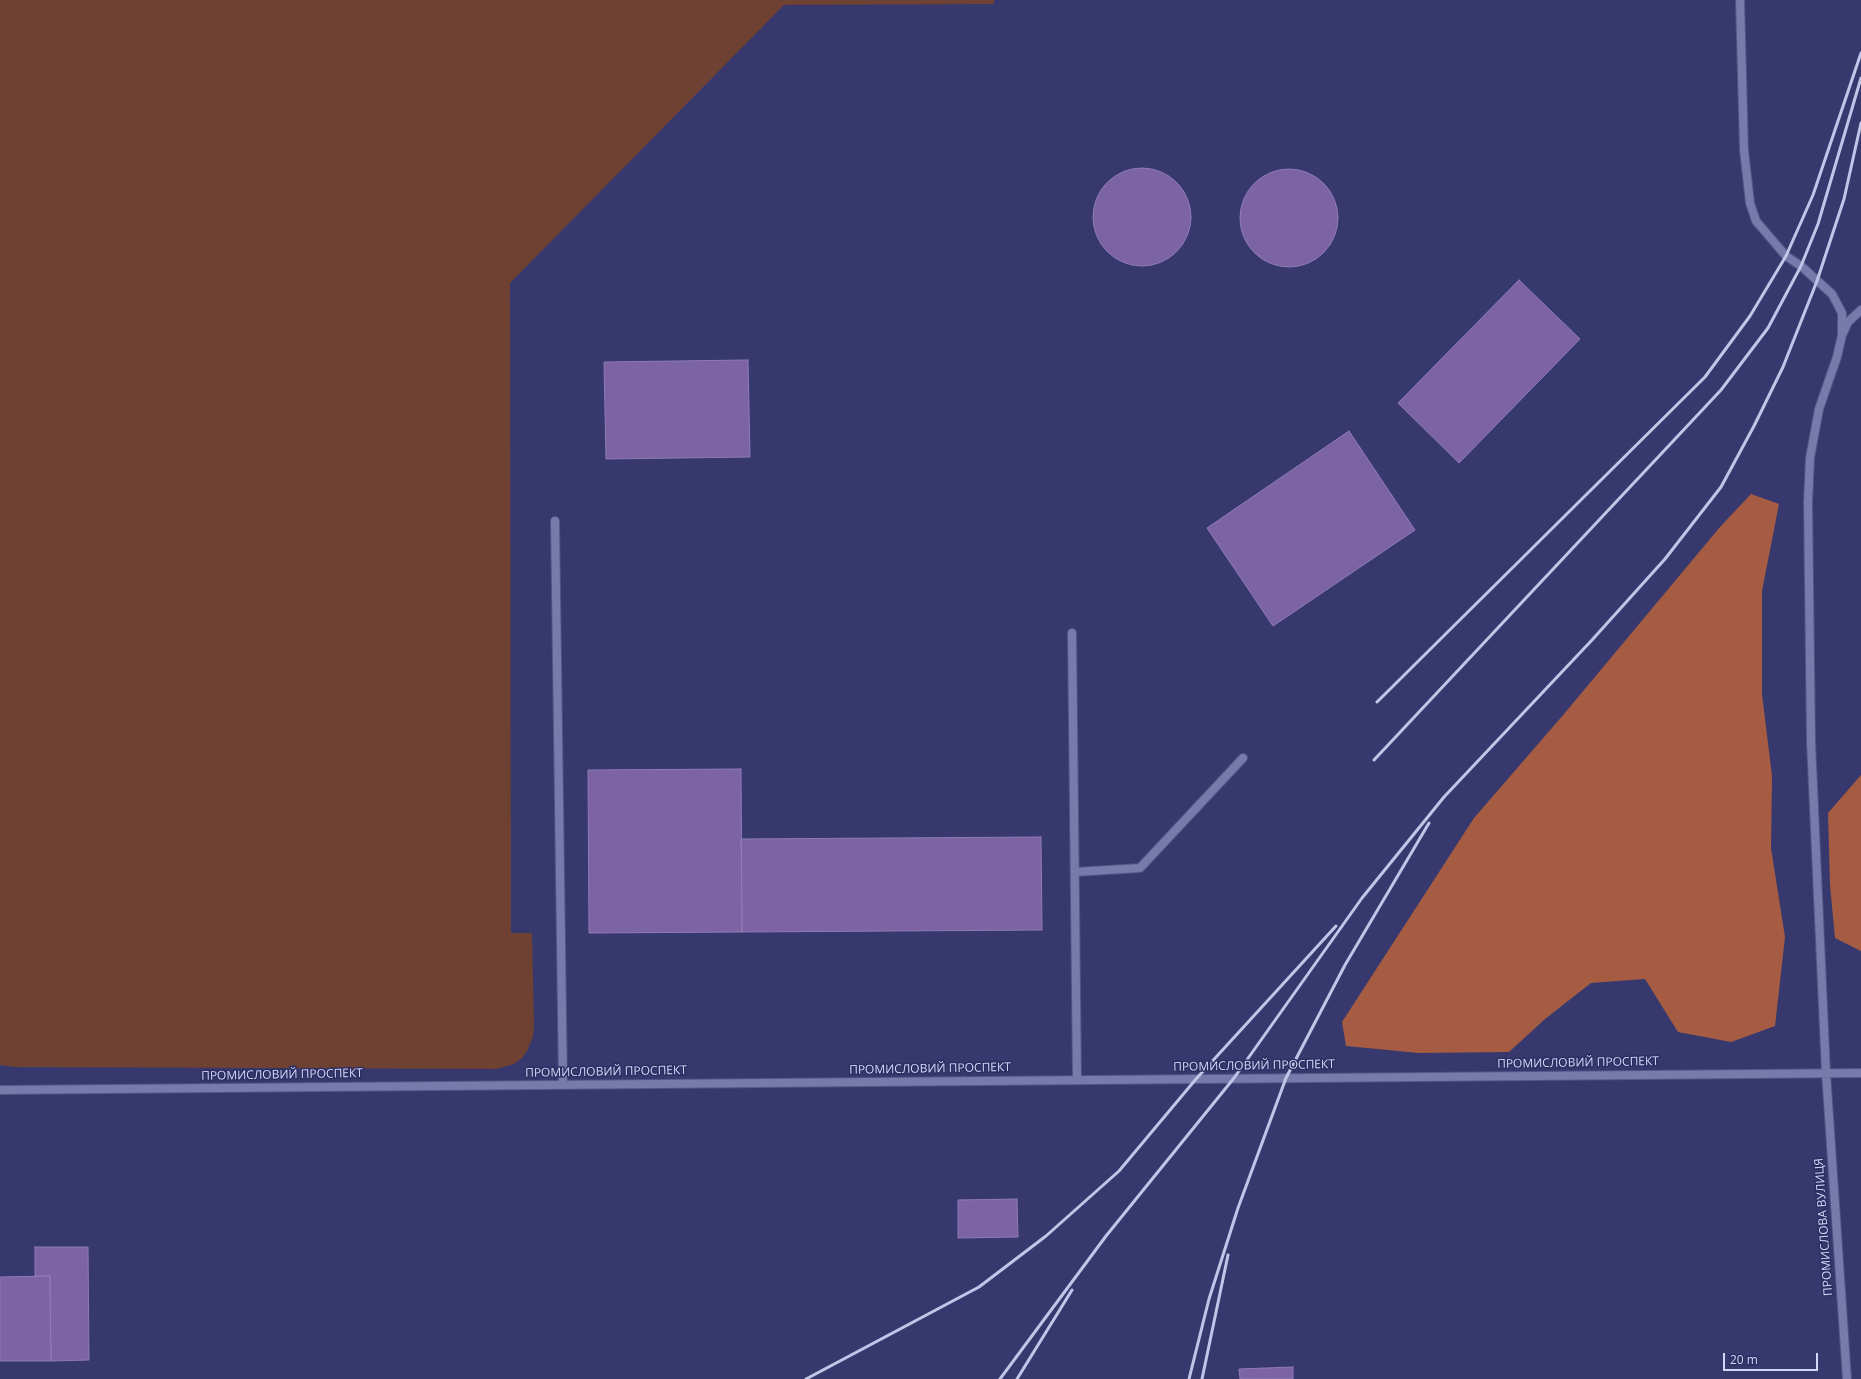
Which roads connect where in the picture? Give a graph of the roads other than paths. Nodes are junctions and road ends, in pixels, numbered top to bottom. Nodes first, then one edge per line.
1 (1740, 0) edge
2 (1861, 310) edge
3 (1842, 335) junction
4 (555, 521) dead end
5 (1072, 633) dead end
6 (1242, 758) dead end
7 (1074, 872) junction
8 (1826, 1073) junction
9 (1861, 1073) edge
10 (1076, 1080) junction
11 (563, 1085) junction
12 (0, 1090) edge
13 (1847, 1379) edge

1 - 3 street
2 - 3 street
3 - 8 street, ПРОМИСЛОВА ВУЛИЦЯ
4 - 11 street
5 - 7 street
6 - 7 street
7 - 10 street
8 - 9 street, ПРОМИСЛОВИЙ ПРОСПЕКТ
8 - 10 street, ПРОМИСЛОВИЙ ПРОСПЕКТ
8 - 13 street, ПРОМИСЛОВА ВУЛИЦЯ
10 - 11 street, ПРОМИСЛОВИЙ ПРОСПЕКТ
11 - 12 street, ПРОМИСЛОВИЙ ПРОСПЕКТ

